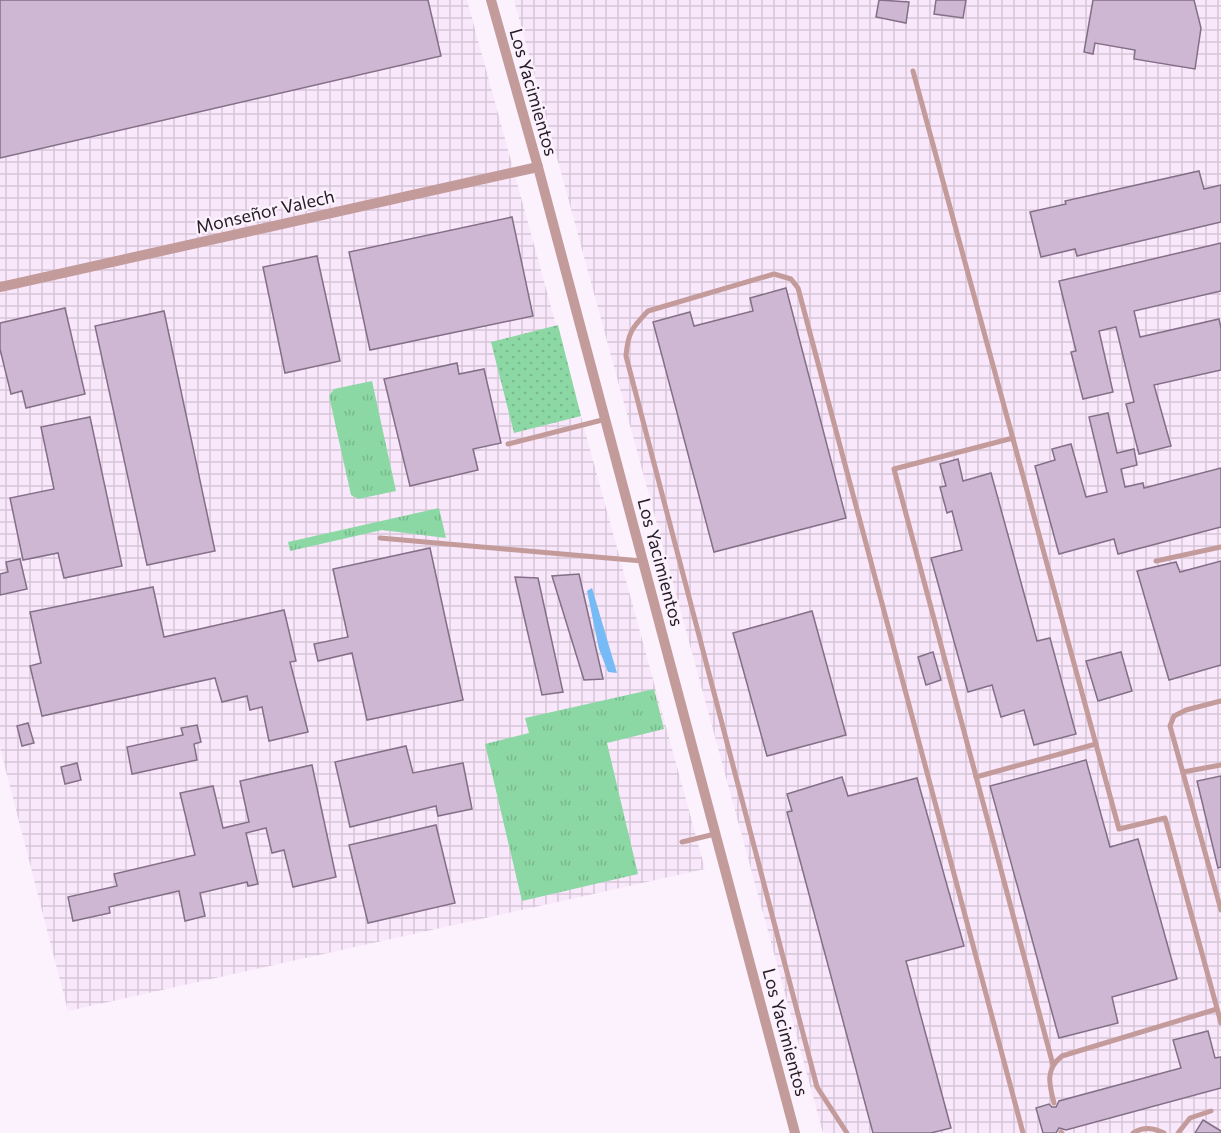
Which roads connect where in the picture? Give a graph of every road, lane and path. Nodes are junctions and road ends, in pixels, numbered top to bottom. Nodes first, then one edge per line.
1 (491, 0) edge
2 (913, 71) dead end
3 (538, 167) junction
4 (0, 287) edge
5 (606, 419) junction
6 (1013, 438) junction
7 (508, 444) dead end
8 (380, 538) dead end
9 (1221, 547) edge
10 (644, 561) junction
11 (1156, 561) dead end
12 (1221, 701) edge
13 (1096, 744) junction
14 (1221, 765) edge
15 (1183, 772) junction
16 (976, 777) junction
17 (716, 833) junction
18 (682, 843) dead end
19 (1221, 910) edge
20 (1217, 1009) junction
21 (1221, 1023) edge
22 (1053, 1065) junction
23 (1054, 1103) dead end
24 (1211, 1111) dead end
25 (795, 1133) edge
26 (847, 1133) edge
27 (1023, 1133) edge
28 (1133, 1133) edge
29 (1164, 1133) edge
30 (1178, 1133) edge

1 - 3 street, Los Yacimientos
2 - 6 lane
3 - 4 street, Monseñor Valech
3 - 5 street, Los Yacimientos
5 - 7 lane
5 - 10 street, Los Yacimientos
6 - 13 lane
6 - 16 lane
8 - 10 lane
9 - 11 lane
10 - 17 street, Los Yacimientos
12 - 15 lane
13 - 16 lane
13 - 20 lane
14 - 15 lane
15 - 19 lane
16 - 22 lane
17 - 18 lane
17 - 25 street, Los Yacimientos
20 - 21 lane
20 - 22 lane
22 - 23 lane
24 - 30 lane
26 - 27 lane
28 - 29 lane

